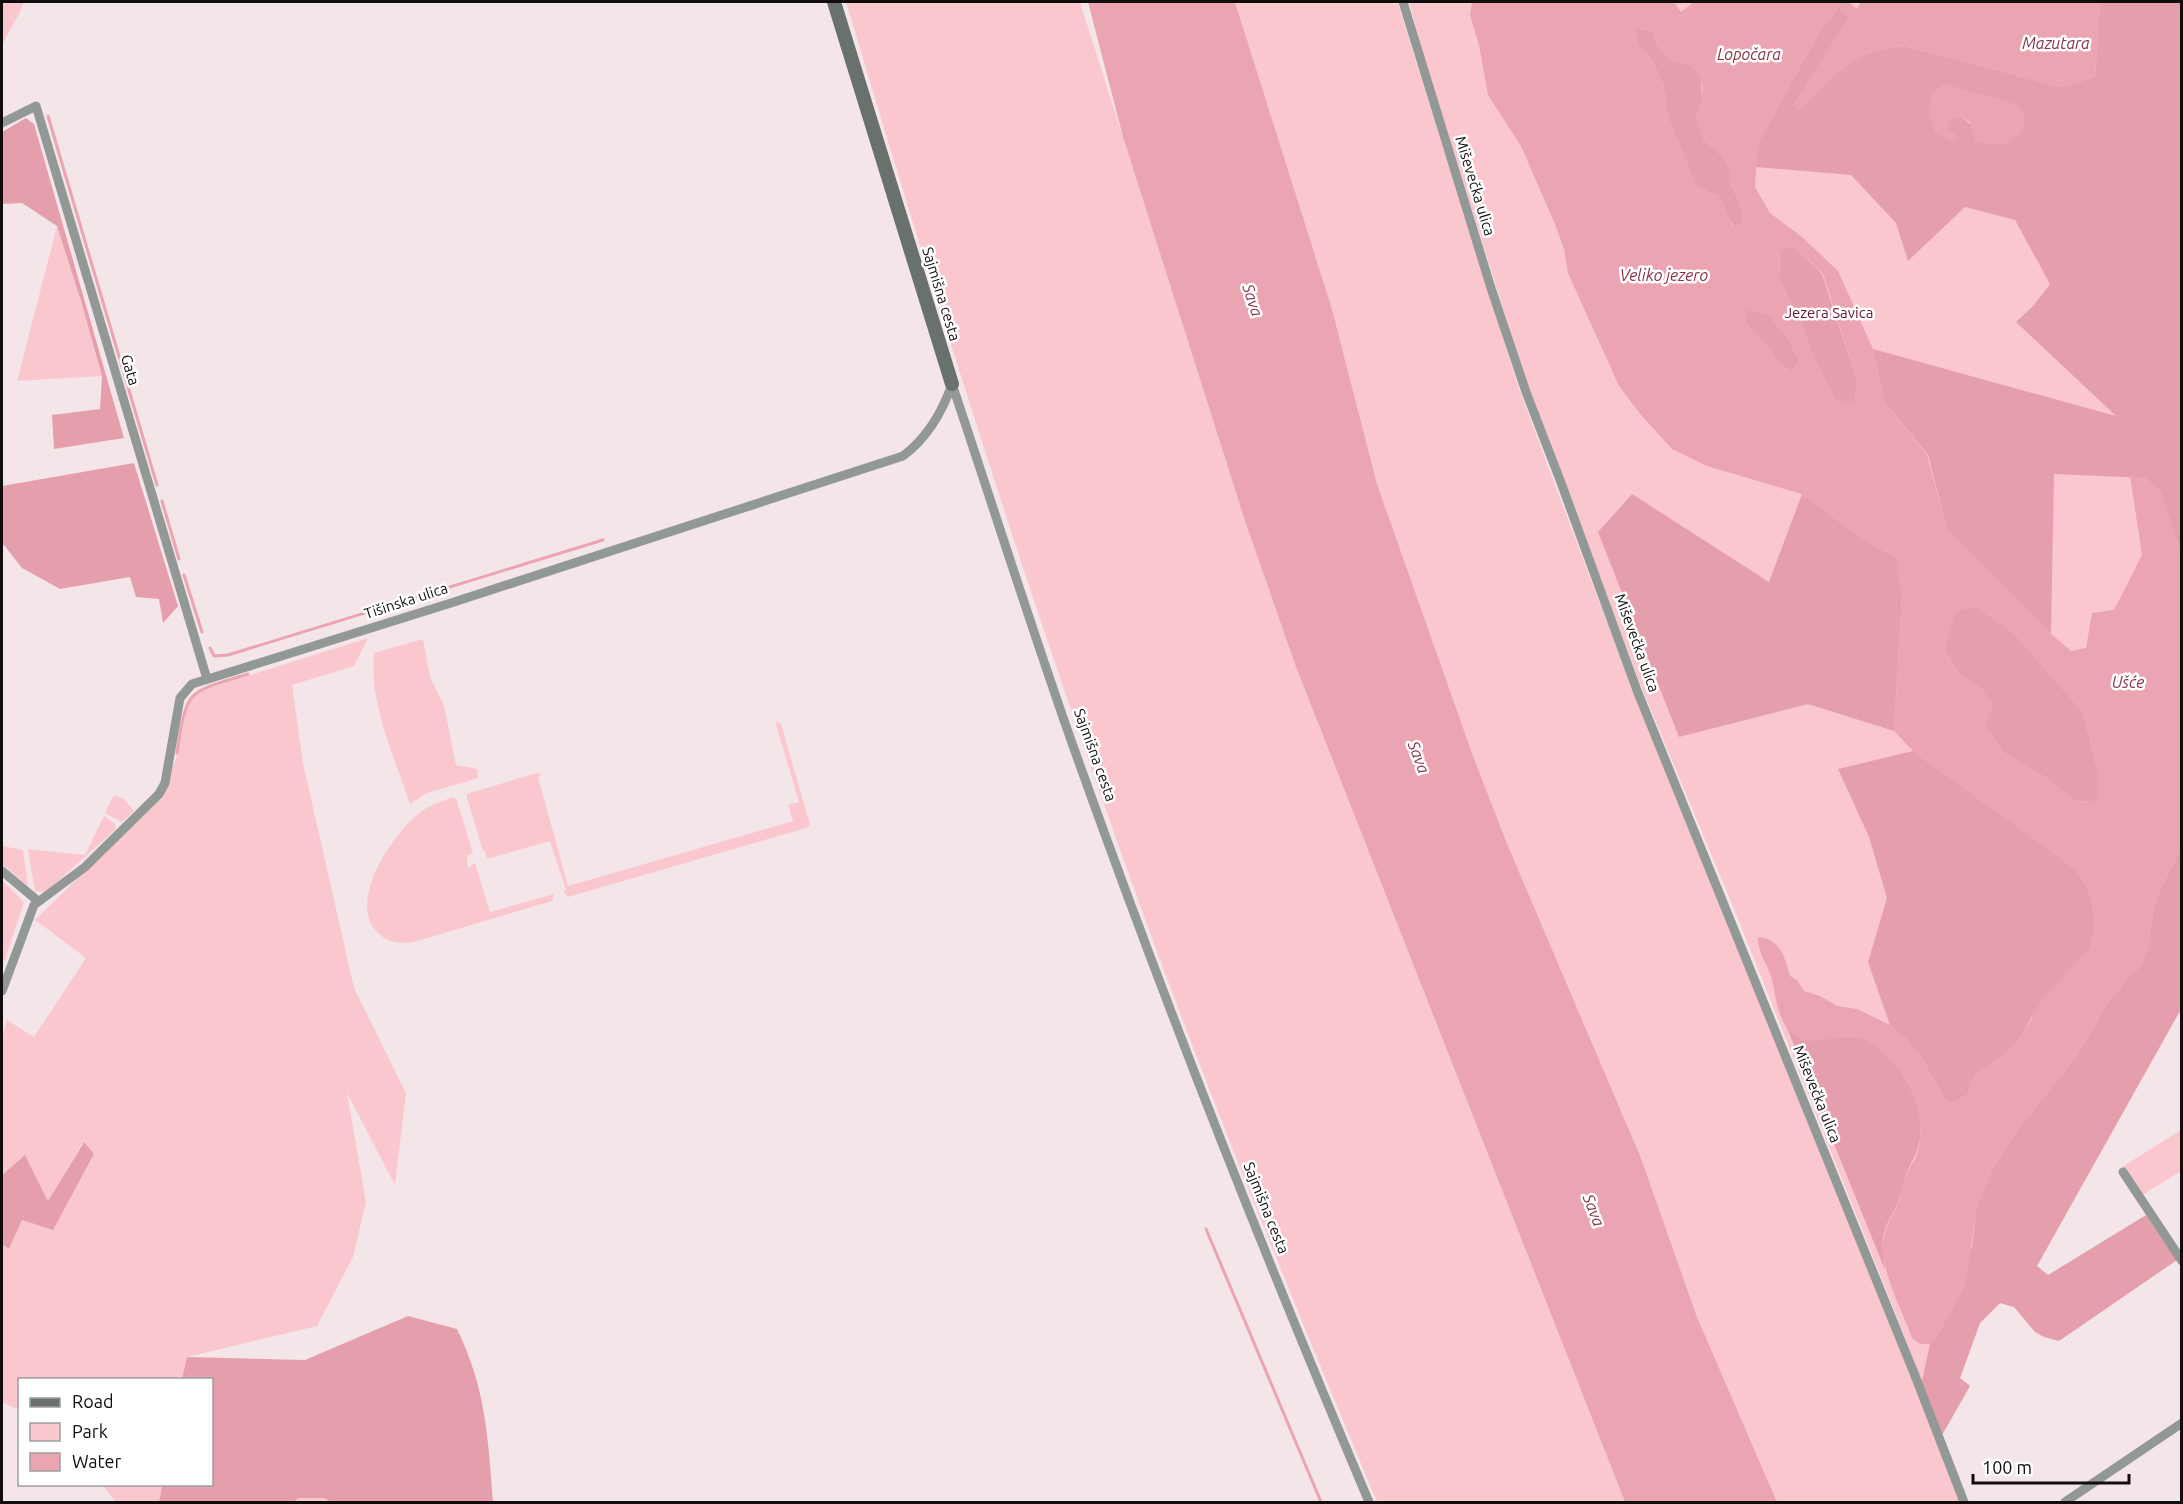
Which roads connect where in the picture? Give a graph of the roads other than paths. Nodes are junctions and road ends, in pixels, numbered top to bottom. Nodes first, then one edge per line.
1 (834, 2) edge
2 (1403, 2) edge
3 (2, 123) edge
4 (952, 384) junction
5 (207, 679) junction
6 (2, 871) edge
7 (38, 901) junction
8 (2, 991) edge
9 (2123, 1172) dead end
10 (2181, 1261) edge
11 (2181, 1423) edge
12 (1369, 1503) edge
13 (1964, 1503) edge
14 (2065, 1503) edge

1 - 4 street, Sajmišna cesta
2 - 13 street, Miševečka ulica
3 - 5 street, Gata
4 - 5 street, Tišinska ulica
4 - 12 street, Sajmišna cesta
5 - 7 street, Tišinska ulica
6 - 7 street
7 - 8 street, Tišinska ulica
9 - 10 street
11 - 14 street

